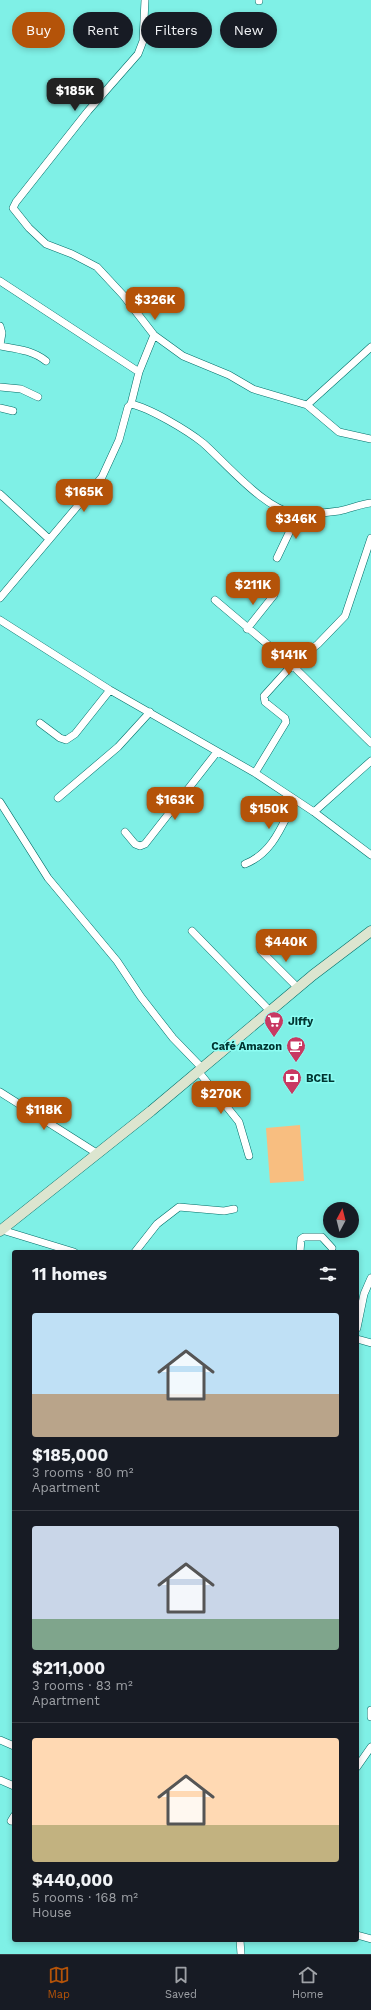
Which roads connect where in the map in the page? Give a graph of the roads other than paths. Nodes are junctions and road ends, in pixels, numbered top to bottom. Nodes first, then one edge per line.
1 (145, 0) edge
2 (0, 281) edge
3 (0, 326) edge
4 (154, 335) junction
5 (0, 346) edge
6 (371, 347) edge
7 (46, 361) dead end
8 (139, 372) junction
9 (0, 388) edge
10 (38, 397) dead end
11 (131, 404) junction
12 (307, 405) junction
13 (0, 408) edge
14 (13, 411) dead end
15 (371, 439) edge
16 (0, 494) edge
17 (371, 503) edge
18 (298, 514) junction
19 (371, 538) edge
20 (49, 539) junction
21 (277, 558) dead end
22 (274, 595) dead end
23 (0, 598) edge
24 (215, 600) dead end
25 (0, 620) edge
26 (247, 629) junction
27 (292, 666) junction
28 (110, 690) junction
29 (150, 712) junction
30 (40, 723) dead end
31 (371, 743) edge
32 (217, 752) junction
33 (371, 762) edge
34 (255, 773) junction
35 (58, 798) dead end
36 (295, 800) junction
37 (0, 802) edge
38 (314, 812) junction
39 (125, 832) dead end
40 (371, 855) edge
41 (245, 864) dead end
42 (192, 931) dead end
43 (371, 931) edge
44 (261, 951) dead end
45 (298, 988) junction
46 (270, 1011) junction
47 (200, 1069) junction
48 (0, 1092) edge
49 (98, 1154) junction
50 (248, 1156) dead end
51 (234, 1209) dead end
52 (1, 1231) edge
53 (332, 1248) dead end
54 (67, 1250) edge
55 (137, 1250) edge
56 (300, 1250) edge
57 (371, 1278) edge
58 (359, 1318) edge
59 (359, 1340) edge
60 (371, 1343) edge
61 (371, 1710) edge
62 (371, 1717) edge
63 (0, 1740) edge
64 (12, 1745) edge
65 (371, 1747) edge
66 (359, 1764) edge
67 (0, 1780) edge
68 (12, 1785) edge
69 (359, 1936) edge
70 (371, 1939) edge
71 (240, 1942) edge
72 (241, 1954) edge

1 - 4 street
2 - 8 street
3 - 5 street
4 - 8 street
4 - 12 street
5 - 7 street
6 - 12 street
8 - 11 street
9 - 10 street
11 - 18 street
11 - 20 street
12 - 15 street
13 - 14 street
16 - 20 street
17 - 18 street
18 - 21 street
19 - 27 street
20 - 23 street
22 - 26 street
24 - 26 street
25 - 28 street
26 - 27 street
27 - 31 street
27 - 34 street
28 - 29 street
28 - 30 street
29 - 32 street
29 - 35 street
32 - 34 street
32 - 39 street
33 - 38 street
34 - 36 street
36 - 38 street
36 - 41 street
37 - 47 street
38 - 40 street
42 - 46 street
43 - 45 street
44 - 45 street
45 - 46 street
46 - 47 street
47 - 49 street
47 - 50 street
48 - 49 street
49 - 52 street
51 - 55 street
52 - 54 street
53 - 56 street
57 - 58 street
59 - 60 street
61 - 62 street
63 - 64 street
65 - 66 street
67 - 68 street
69 - 70 street
71 - 72 street

